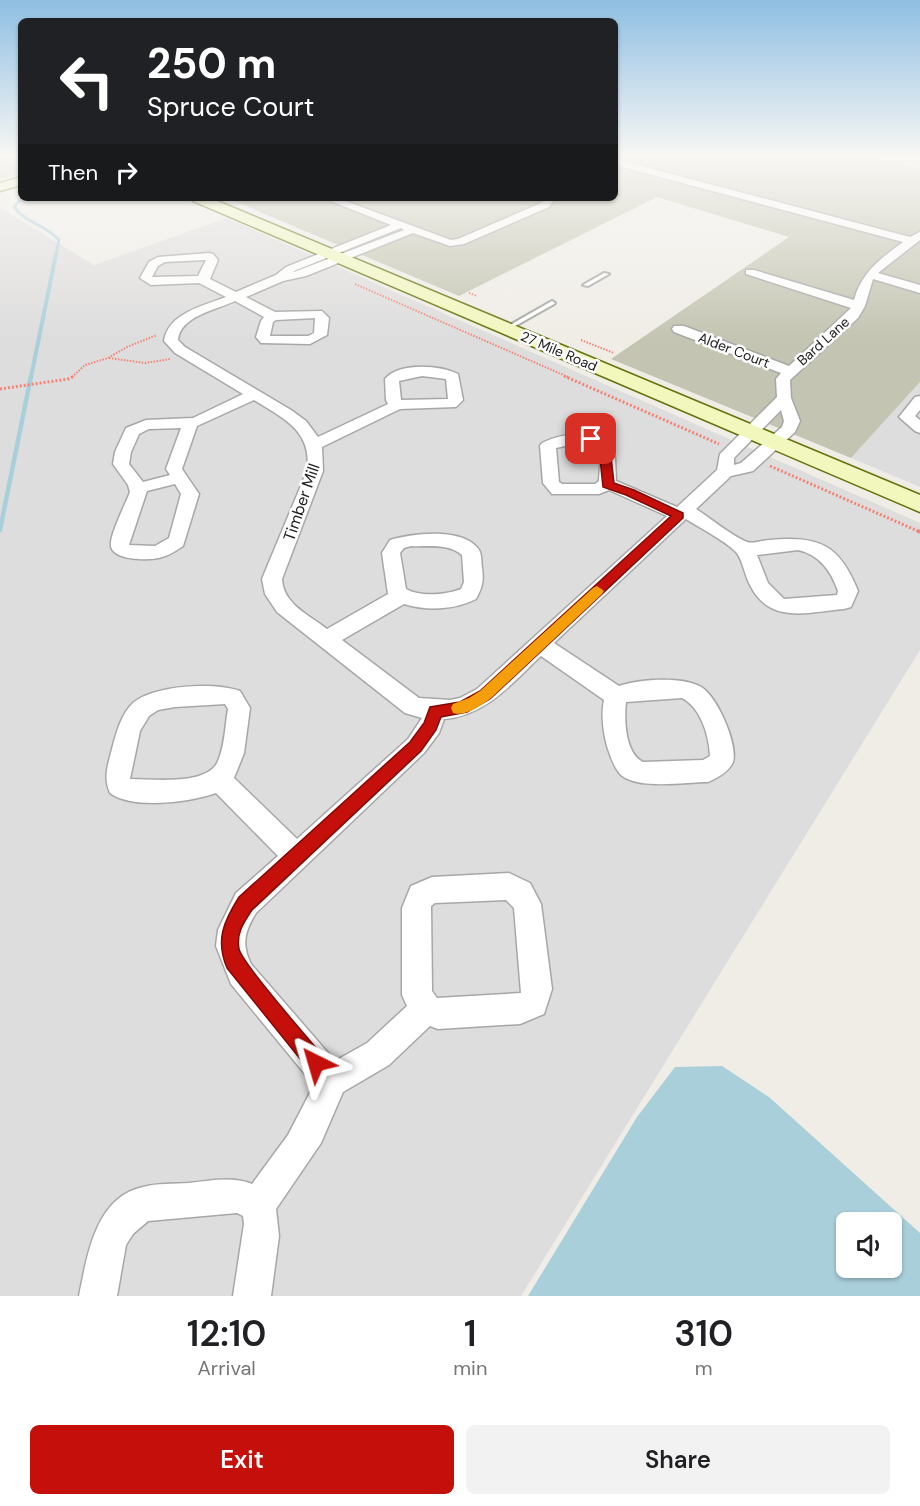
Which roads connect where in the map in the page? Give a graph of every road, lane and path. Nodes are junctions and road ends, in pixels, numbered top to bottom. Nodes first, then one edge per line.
1 (246, 218) edge
2 (383, 218) edge
3 (513, 218) edge
4 (839, 218) edge
5 (400, 225) junction
6 (412, 230) junction
7 (916, 238) edge
8 (335, 256) junction
9 (750, 272) dead end
10 (606, 274) dead end
11 (871, 275) junction
12 (201, 279) junction
13 (352, 282) dead end
14 (586, 285) dead end
15 (920, 289) edge
16 (234, 297) junction
17 (552, 303) dead end
18 (859, 306) junction
19 (273, 316) dead end
20 (679, 328) dead end
21 (506, 329) junction
22 (172, 331) junction
23 (582, 340) dead end
24 (614, 353) dead end
25 (187, 354) junction
26 (108, 358) junction
27 (789, 371) junction
28 (0, 389) edge
29 (255, 394) junction
30 (784, 398) junction
31 (920, 400) edge
32 (397, 405) dead end
33 (190, 423) junction
34 (920, 428) edge
35 (749, 432) junction
36 (774, 443) junction
37 (314, 445) junction
38 (725, 447) dead end
39 (764, 464) dead end
40 (725, 472) junction
41 (179, 478) junction
42 (607, 484) dead end
43 (139, 488) junction
44 (920, 504) edge
45 (682, 513) junction
46 (920, 532) edge
47 (748, 551) junction
48 (401, 596) junction
49 (325, 640) junction
50 (540, 644) junction
51 (616, 696) junction
52 (435, 711) junction
53 (220, 780) junction
54 (297, 857) junction
55 (426, 1010) junction
56 (331, 1081) junction
57 (257, 1206) junction
58 (98, 1296) edge
59 (252, 1296) edge

1 - 8 street, 27 Mile Road
2 - 5 street
3 - 6 street
4 - 7 street
5 - 6 street
5 - 8 street
6 - 8 street
7 - 11 street, Bard Lane
8 - 16 street
8 - 21 street, 27 Mile Road
9 - 18 street
10 - 14 lane
11 - 15 street
11 - 18 street, Bard Lane
12 - 12 street
12 - 16 street
13 - 38 path
16 - 19 street
16 - 22 street
17 - 21 lane
18 - 27 street, Bard Lane
20 - 27 street, Alder Court
21 - 35 street, 27 Mile Road
22 - 25 street, Timber Mill
22 - 26 path
23 - 24 path
25 - 26 path
25 - 29 street, Timber Mill
26 - 28 path
27 - 30 street, Bard Lane
29 - 33 street
29 - 37 street, Timber Mill
30 - 35 street
30 - 36 street, Bard Lane
31 - 34 street
32 - 37 street
33 - 41 street
33 - 43 street
35 - 36 street, 27 Mile Road
35 - 40 street
36 - 40 street
36 - 44 street, 27 Mile Road
37 - 49 street, Timber Mill
39 - 46 path
40 - 45 street
41 - 43 street
41 - 43 street
42 - 45 street
45 - 47 street
45 - 50 street
47 - 47 street
48 - 48 street
48 - 49 street
49 - 52 street, Timber Mill
50 - 51 street
50 - 52 street
51 - 51 street
52 - 54 street
53 - 53 street
53 - 54 street
54 - 56 street
55 - 55 street
55 - 56 street
56 - 57 street
57 - 58 street
57 - 59 street

